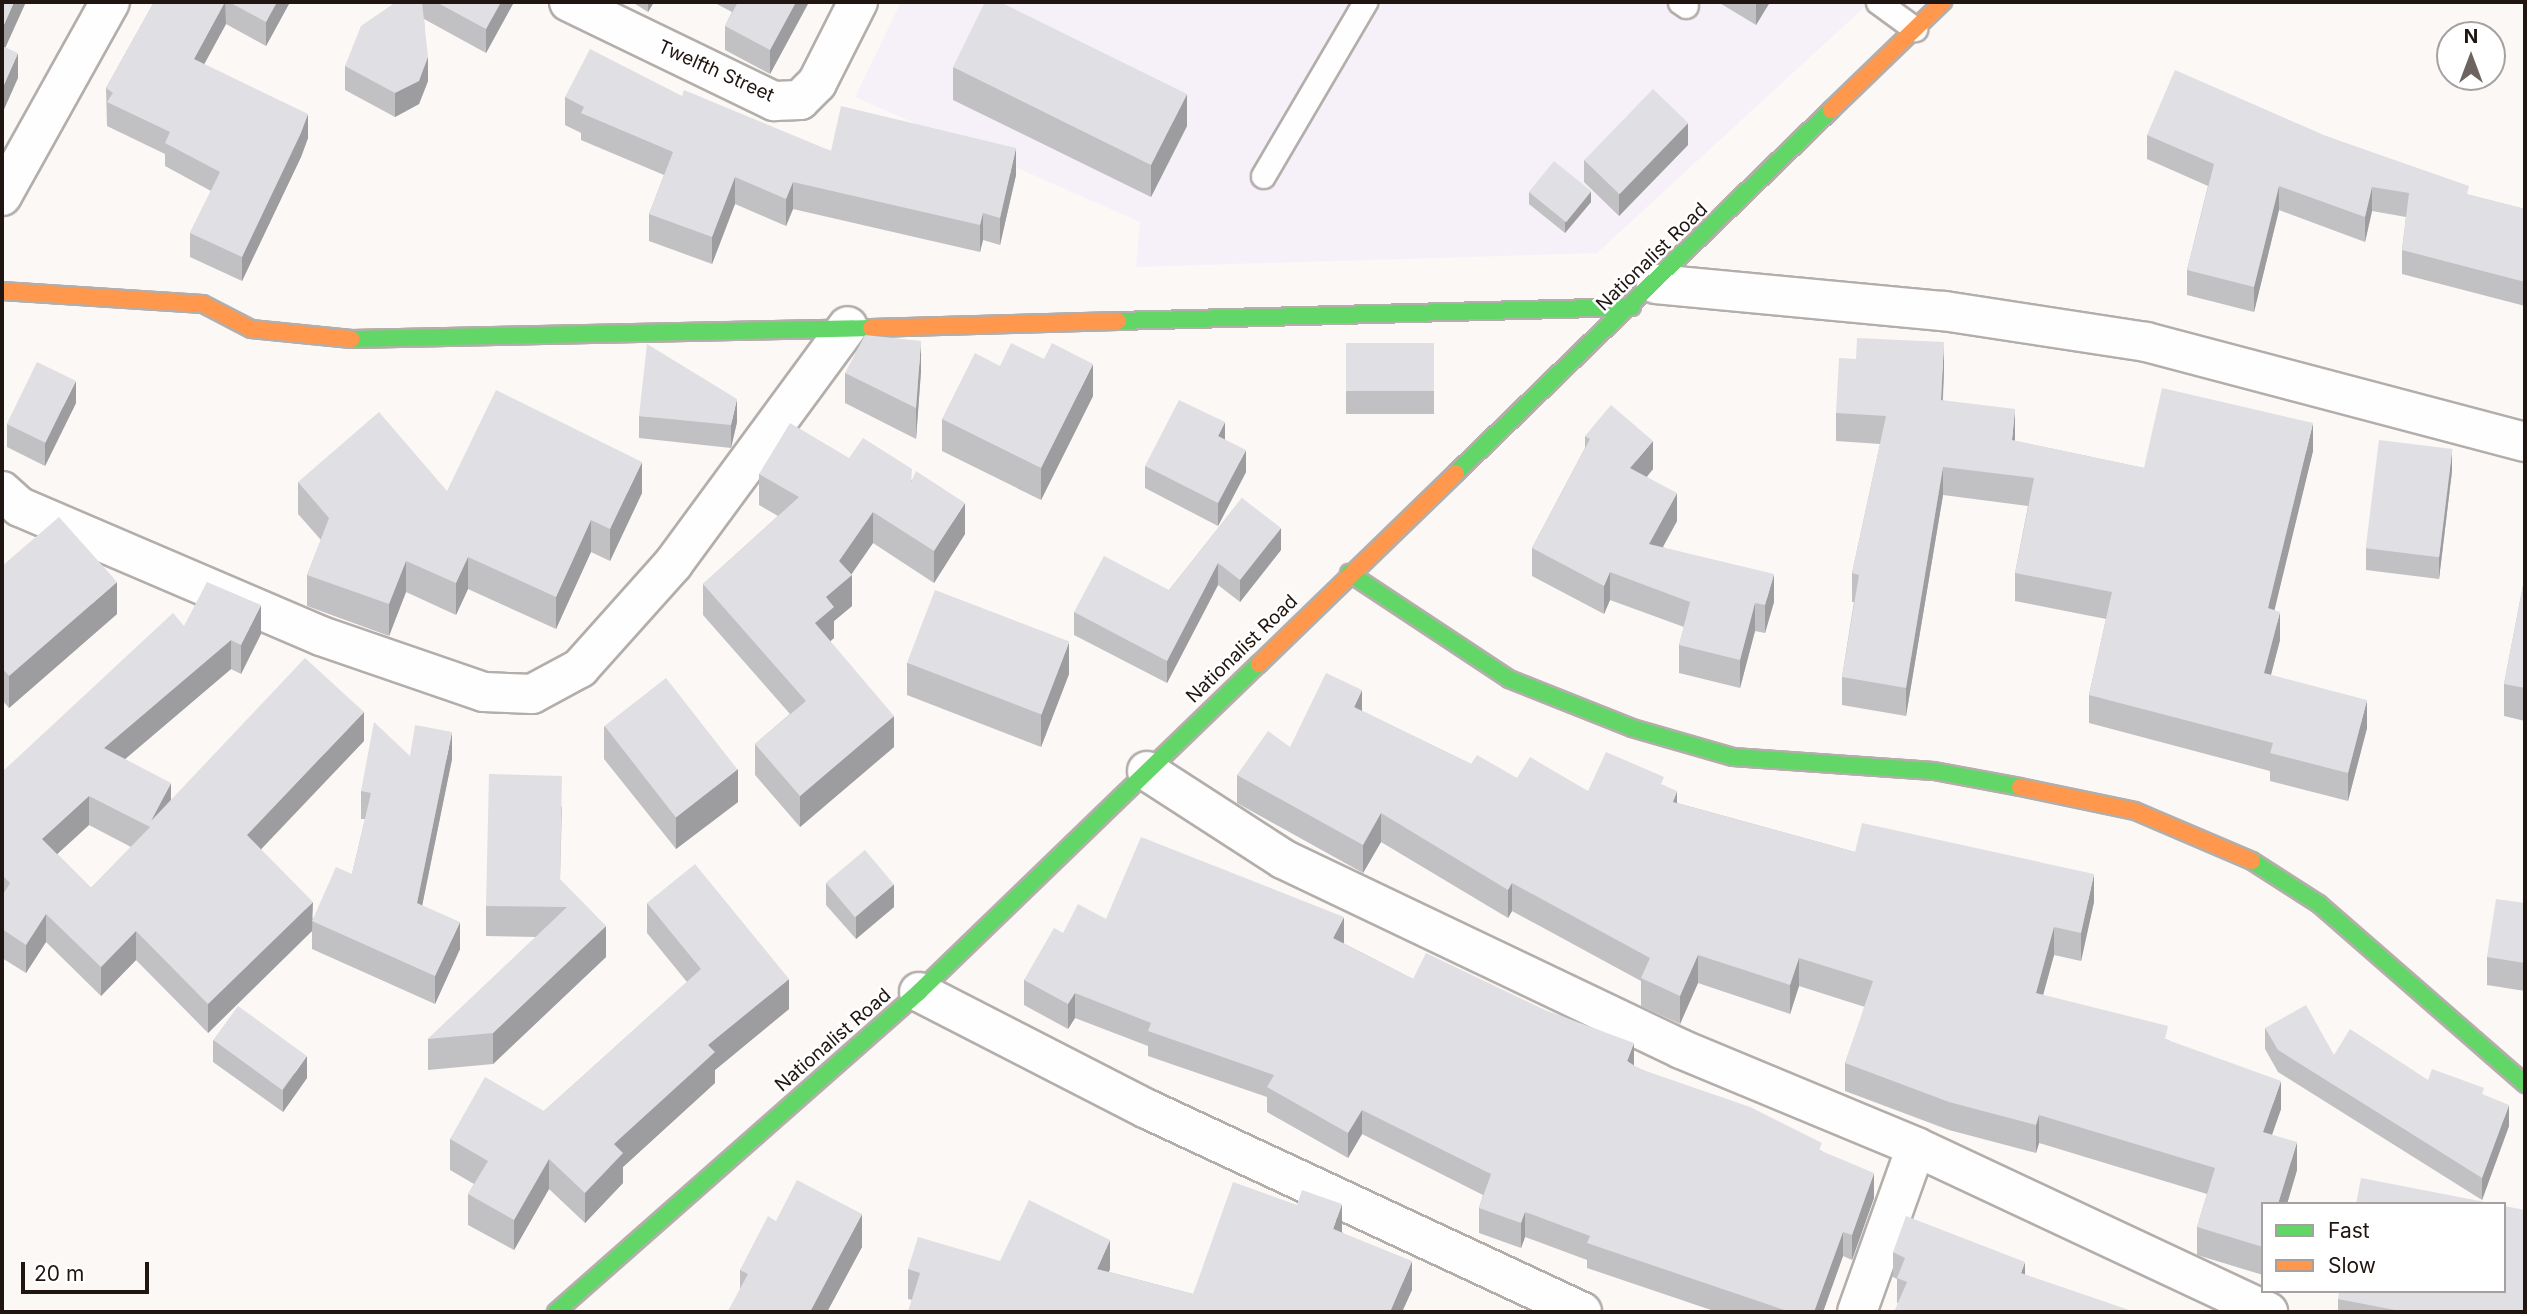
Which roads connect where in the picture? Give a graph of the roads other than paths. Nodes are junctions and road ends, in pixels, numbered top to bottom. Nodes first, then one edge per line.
1 (110, 2) edge
2 (569, 2) edge
3 (858, 2) edge
4 (1365, 2) edge
5 (1878, 2) edge
6 (1943, 2) edge
7 (1915, 29) junction
8 (1263, 176) dead end
9 (2, 196) edge
10 (2, 291) edge
11 (1644, 295) junction
12 (848, 326) junction
13 (2525, 442) edge
14 (2, 491) edge
15 (1349, 573) junction
16 (1147, 771) junction
17 (919, 992) junction
18 (2525, 1084) edge
19 (1916, 1147) junction
20 (556, 1312) edge
21 (1582, 1312) edge
22 (1857, 1312) edge
23 (2269, 1312) edge

1 - 9 street
2 - 3 street, Twelfth Street
4 - 8 lane
5 - 7 lane
6 - 7 street, Nationalist Road
7 - 11 street, Nationalist Road
10 - 12 street
11 - 12 street
11 - 13 street
11 - 15 street, Nationalist Road
12 - 14 street
15 - 16 street, Nationalist Road
15 - 18 street
16 - 17 street, Nationalist Road
16 - 19 street
17 - 20 street, Nationalist Road
17 - 21 street
19 - 22 street
19 - 23 street

